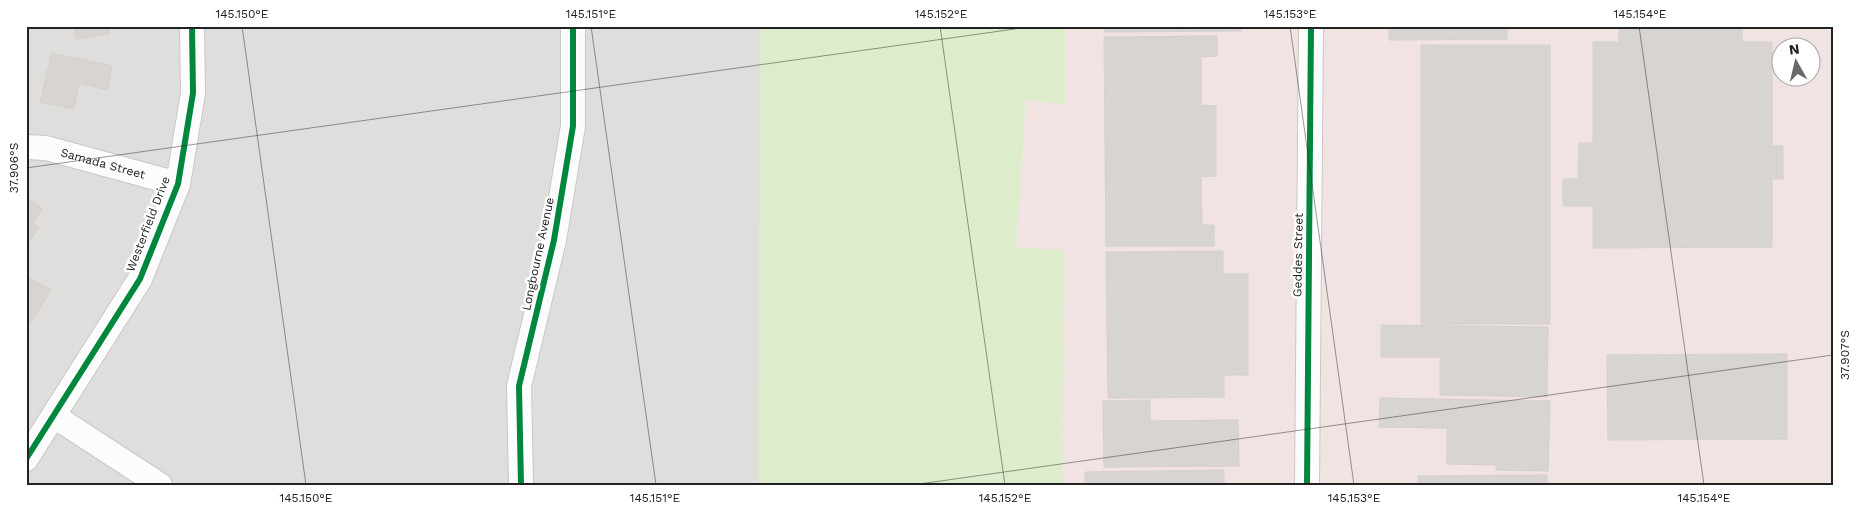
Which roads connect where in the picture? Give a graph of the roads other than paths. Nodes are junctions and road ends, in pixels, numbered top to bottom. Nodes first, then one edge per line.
1 (192, 26) edge
2 (573, 26) edge
3 (1311, 26) edge
4 (26, 148) edge
5 (178, 184) junction
6 (54, 416) junction
7 (26, 459) edge
8 (160, 485) edge
9 (521, 485) edge
10 (1307, 485) edge

1 - 5 street, Westerfield Drive
2 - 9 street, Longbourne Avenue
3 - 10 street, Geddes Street
4 - 5 street, Samada Street
5 - 6 street, Westerfield Drive
6 - 7 street, Westerfield Drive
6 - 8 street

